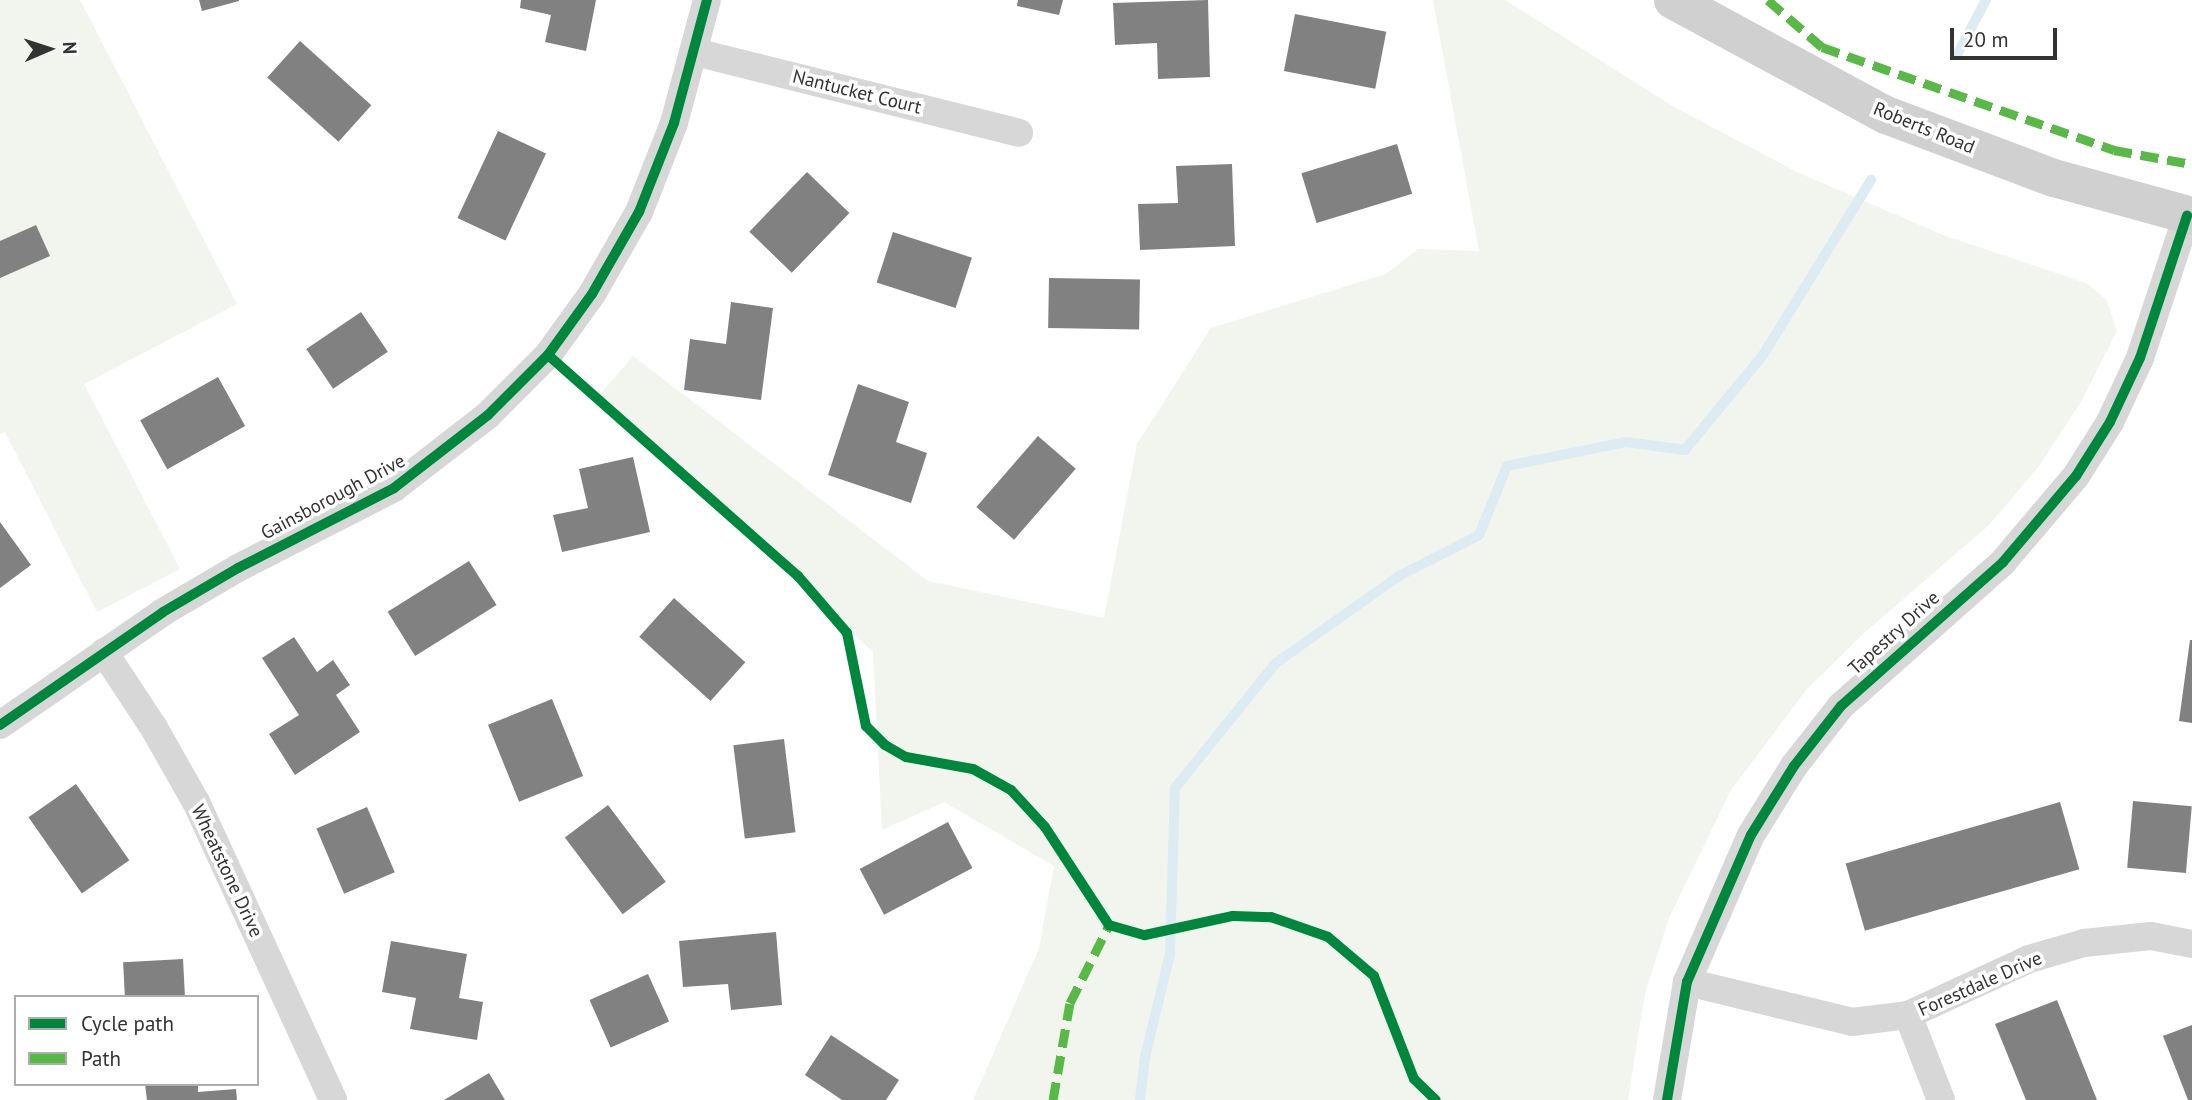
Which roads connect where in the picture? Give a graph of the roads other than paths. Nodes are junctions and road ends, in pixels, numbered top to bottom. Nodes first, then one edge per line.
1 (707, 0) edge
2 (1673, 0) edge
3 (695, 52) junction
4 (1019, 133) dead end
5 (2190, 216) edge
6 (104, 652) junction
7 (0, 725) edge
8 (2192, 944) edge
9 (1687, 982) junction
10 (1909, 1015) junction
11 (333, 1100) edge
12 (1667, 1100) edge
13 (1941, 1100) edge

1 - 3 street, Gainsborough Drive
2 - 5 main road, Roberts Road
3 - 4 street, Nantucket Court
3 - 6 street, Gainsborough Drive
5 - 9 street, Tapestry Drive
6 - 7 street, Gainsborough Drive
6 - 11 street, Wheatstone Drive
8 - 10 street, Forestdale Drive
9 - 10 street, Forestdale Drive
9 - 12 street, Tapestry Drive
10 - 13 street

